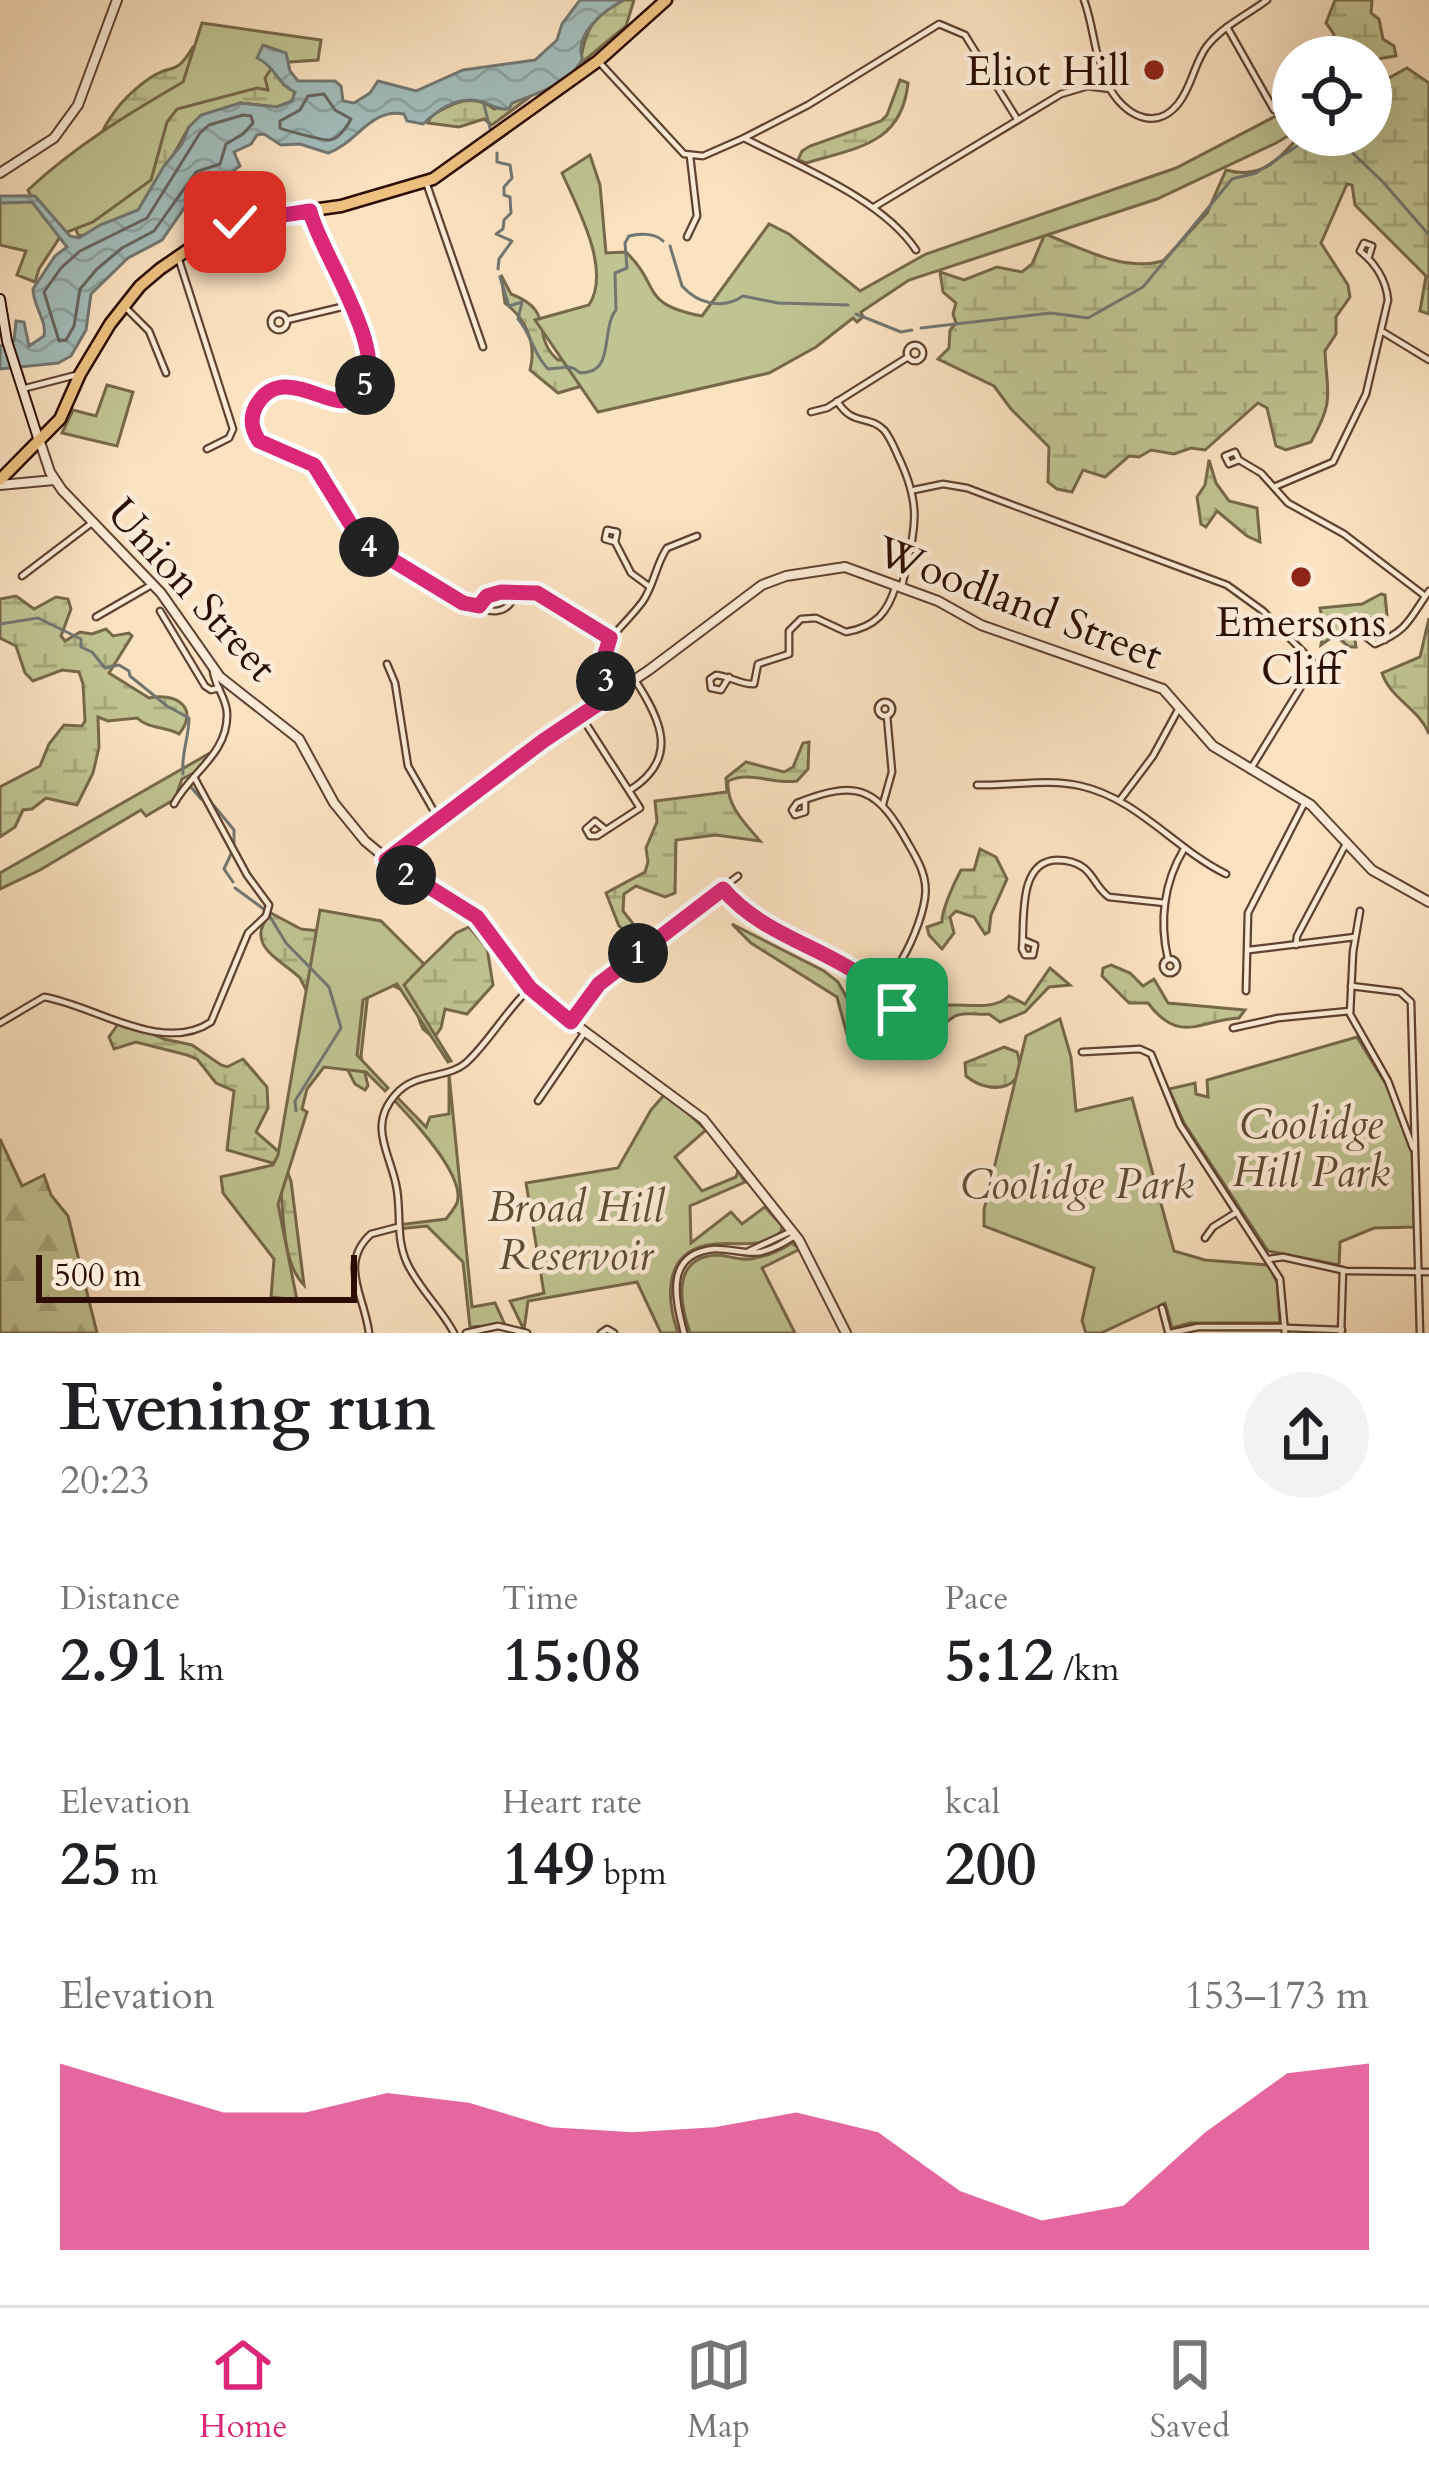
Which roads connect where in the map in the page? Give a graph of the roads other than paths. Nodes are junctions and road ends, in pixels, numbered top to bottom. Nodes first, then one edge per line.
1 (117, 0) edge
2 (667, 0) edge
3 (1084, 0) edge
4 (1267, 0) edge
5 (1228, 27) junction
6 (598, 61) junction
7 (1110, 89) junction
8 (1272, 106) edge
9 (1017, 119) junction
10 (744, 138) junction
11 (690, 156) junction
12 (0, 173) edge
13 (426, 182) junction
14 (874, 207) junction
15 (310, 211) junction
16 (686, 237) dead end
17 (916, 250) dead end
18 (1369, 256) dead end
19 (178, 257) junction
20 (0, 299) edge
21 (350, 305) junction
22 (122, 306) junction
23 (287, 320) dead end
24 (1382, 332) junction
25 (483, 346) dead end
26 (908, 357) dead end
27 (1429, 360) edge
28 (166, 373) dead end
29 (80, 374) junction
30 (22, 389) junction
31 (838, 401) junction
32 (811, 412) dead end
33 (40, 442) junction
34 (207, 449) dead end
35 (1239, 460) dead end
36 (14, 468) junction
37 (54, 480) junction
38 (0, 482) edge
39 (31, 482) junction
40 (1274, 487) junction
41 (914, 490) junction
42 (93, 522) junction
43 (697, 536) dead end
44 (615, 542) dead end
45 (22, 576) dead end
46 (153, 584) junction
47 (650, 586) junction
48 (899, 586) junction
49 (1427, 594) edge
50 (516, 595) junction
51 (479, 606) junction
52 (160, 611) dead end
53 (96, 617) dead end
54 (610, 638) junction
55 (1385, 640) dead end
56 (387, 664) dead end
57 (212, 669) junction
58 (729, 677) dead end
59 (635, 680) junction
60 (218, 688) junction
61 (613, 694) junction
62 (1182, 706) junction
63 (581, 716) junction
64 (887, 716) dead end
65 (1250, 770) junction
66 (194, 777) junction
67 (977, 785) dead end
68 (630, 790) junction
69 (805, 800) dead end
70 (1120, 800) junction
71 (1305, 802) junction
72 (174, 804) dead end
73 (883, 804) junction
74 (439, 820) junction
75 (606, 830) dead end
76 (1347, 842) junction
77 (1184, 849) junction
78 (386, 860) junction
79 (1226, 874) dead end
80 (738, 876) dead end
81 (723, 889) junction
82 (1429, 902) edge
83 (1165, 903) junction
84 (1360, 911) dead end
85 (1354, 937) junction
86 (1023, 940) dead end
87 (1296, 945) junction
88 (1249, 950) junction
89 (1168, 959) dead end
90 (877, 986) junction
91 (1351, 986) junction
92 (530, 988) junction
93 (1246, 991) dead end
94 (891, 1000) dead end
95 (1350, 1011) junction
96 (0, 1023) edge
97 (573, 1023) junction
98 (1233, 1028) dead end
99 (585, 1032) junction
100 (1082, 1052) dead end
101 (538, 1101) dead end
102 (1416, 1158) junction
103 (1429, 1160) edge
104 (1237, 1212) junction
105 (1417, 1223) junction
106 (1429, 1223) edge
107 (398, 1227) junction
108 (794, 1233) junction
109 (1205, 1238) dead end
110 (1269, 1259) junction
111 (1343, 1270) junction
112 (1418, 1272) junction
113 (1429, 1272) edge
114 (1162, 1308) dead end
115 (1419, 1310) junction
116 (1429, 1310) edge
117 (1285, 1329) edge
118 (684, 1331) edge
119 (1341, 1332) edge
120 (369, 1333) edge
121 (454, 1333) edge
122 (466, 1333) edge
123 (527, 1333) edge
124 (601, 1333) edge
125 (614, 1333) edge
126 (846, 1333) edge
127 (1170, 1333) edge
128 (1420, 1333) edge

1 - 12 street
2 - 6 main road
3 - 7 street
4 - 5 street
5 - 7 street
5 - 8 street
6 - 11 street
6 - 13 main road
7 - 9 street
9 - 10 street
9 - 14 street
10 - 11 street
10 - 14 street
11 - 16 street
13 - 15 main road
13 - 25 street
14 - 17 street
15 - 19 main road
15 - 21 street
18 - 24 street
19 - 22 main road
19 - 34 street
20 - 30 street, Union Street
21 - 23 street
21 - 51 street
22 - 28 street
22 - 29 main road
24 - 27 street
24 - 40 street
26 - 31 street
29 - 30 street
29 - 33 main road
30 - 33 street, Union Street
31 - 32 street
31 - 41 street
33 - 36 main road
33 - 37 street, Union Street
35 - 40 street
36 - 38 main road
36 - 39 street
37 - 39 street
37 - 42 street, Union Street
38 - 39 street
40 - 49 street
41 - 48 street
41 - 65 street
42 - 45 street
42 - 46 street, Union Street
43 - 47 street
44 - 47 street
46 - 53 street
46 - 57 street, Union Street
47 - 54 street
48 - 58 street
48 - 59 street, Woodland Street
48 - 62 street, Woodland Street
49 - 55 street
50 - 51 street
50 - 51 street
50 - 54 street
52 - 60 street
54 - 61 street
56 - 74 street
57 - 60 street
57 - 78 street, Union Street
59 - 61 street, Woodland Street
59 - 68 street
60 - 66 street
61 - 63 street, Woodland Street
62 - 65 street, Woodland Street
62 - 70 street
63 - 68 street
63 - 74 street, Woodland Street
64 - 73 street
65 - 71 street, Woodland Street
66 - 72 street
66 - 96 street
67 - 70 street
68 - 75 street
69 - 73 street
70 - 77 street
71 - 76 street, Woodland Street
71 - 88 street
73 - 90 street
74 - 78 street, Woodland Street
76 - 82 street, Woodland Street
76 - 87 street
77 - 79 street
77 - 83 street
78 - 92 street, Union Street
80 - 81 street
81 - 90 street
81 - 97 street
83 - 86 street
83 - 89 street
84 - 85 street
85 - 87 street
85 - 91 street
87 - 88 street
88 - 93 street
90 - 94 street
91 - 95 street
91 - 102 street
92 - 97 street, Union Street
92 - 107 street
95 - 98 street
95 - 102 street
97 - 99 street, Union Street
99 - 101 street
99 - 108 street, Union Street
100 - 104 street
102 - 103 street
102 - 105 street
104 - 109 street
104 - 110 street
105 - 106 street
105 - 112 street
107 - 120 street
107 - 121 street
108 - 118 street
108 - 126 street, Union Street
110 - 111 street
110 - 117 street
111 - 112 street
111 - 119 street
112 - 113 street
112 - 115 street
114 - 127 street
115 - 116 street
115 - 128 street
117 - 119 street
117 - 127 street
122 - 123 street
124 - 125 street

